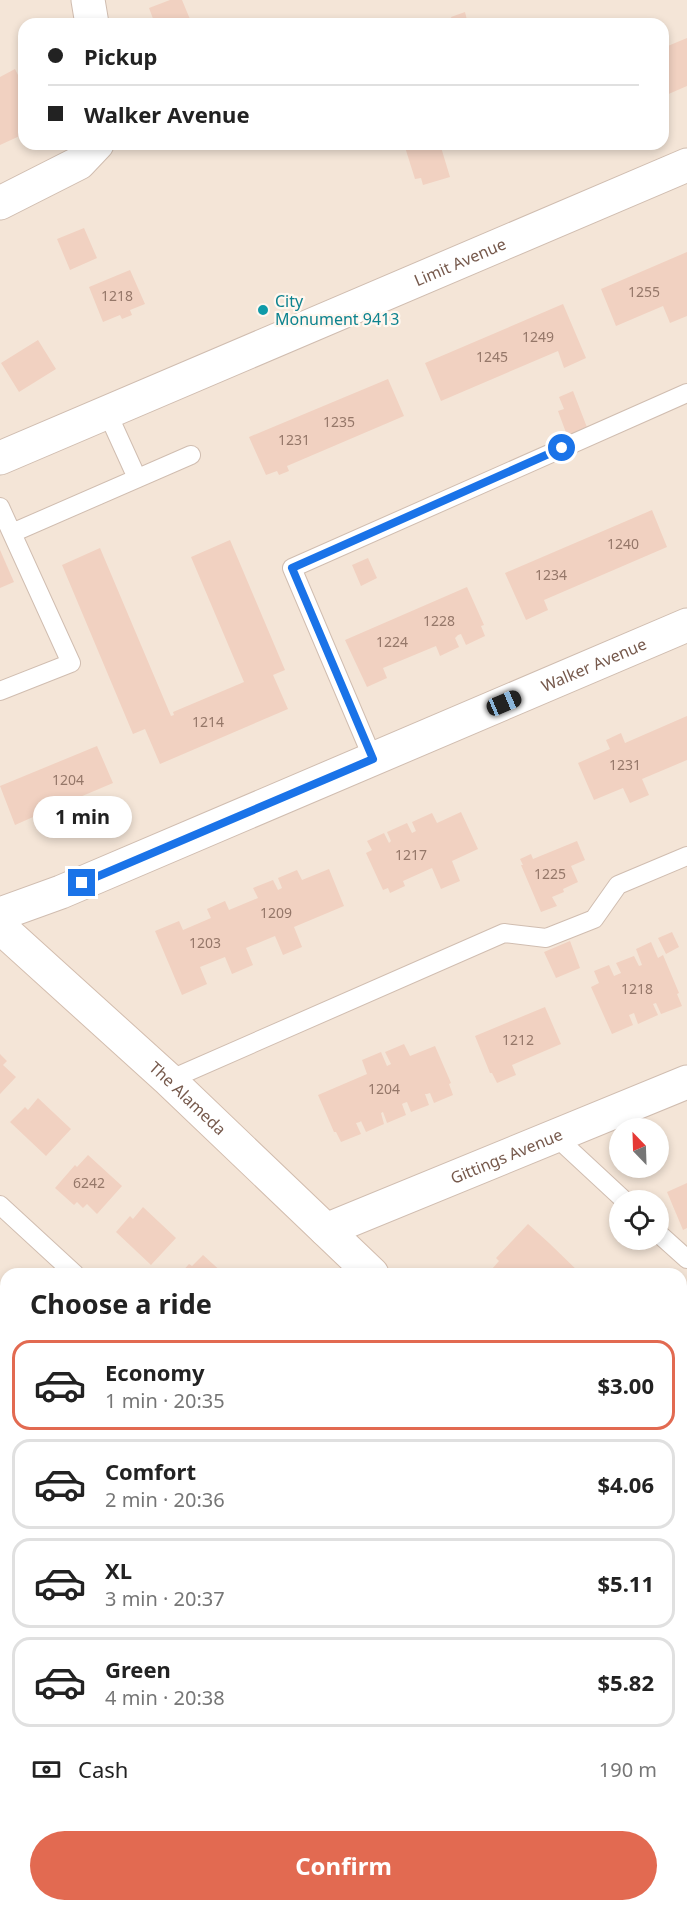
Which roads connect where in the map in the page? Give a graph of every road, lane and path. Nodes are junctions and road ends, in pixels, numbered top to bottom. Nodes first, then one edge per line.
1 (88, 0) edge
2 (91, 18) edge
3 (91, 150) edge
4 (687, 165) edge
5 (0, 202) edge
6 (687, 393) edge
7 (107, 412) junction
8 (191, 455) dead end
9 (0, 458) edge
10 (137, 478) junction
11 (0, 507) edge
12 (12, 532) junction
13 (687, 625) edge
14 (0, 691) edge
15 (373, 759) junction
16 (687, 856) edge
17 (0, 914) edge
18 (0, 927) edge
19 (169, 1080) junction
20 (687, 1082) edge
21 (555, 1136) junction
22 (613, 1190) edge
23 (0, 1205) edge
24 (326, 1230) junction
25 (669, 1243) edge
26 (687, 1259) edge
27 (68, 1268) edge
28 (366, 1268) edge

1 - 2 street
3 - 5 street
4 - 7 street, Limit Avenue
6 - 15 lane
7 - 9 street, Limit Avenue
7 - 10 lane
8 - 10 lane
10 - 12 lane
11 - 12 lane
12 - 14 lane
13 - 15 street, Walker Avenue
15 - 17 street, Walker Avenue
16 - 19 lane
18 - 19 street, The Alameda
19 - 24 street, The Alameda
20 - 21 street, Gittings Avenue
21 - 22 lane
21 - 24 street, Gittings Avenue
23 - 27 lane
24 - 28 street, The Alameda
25 - 26 lane

